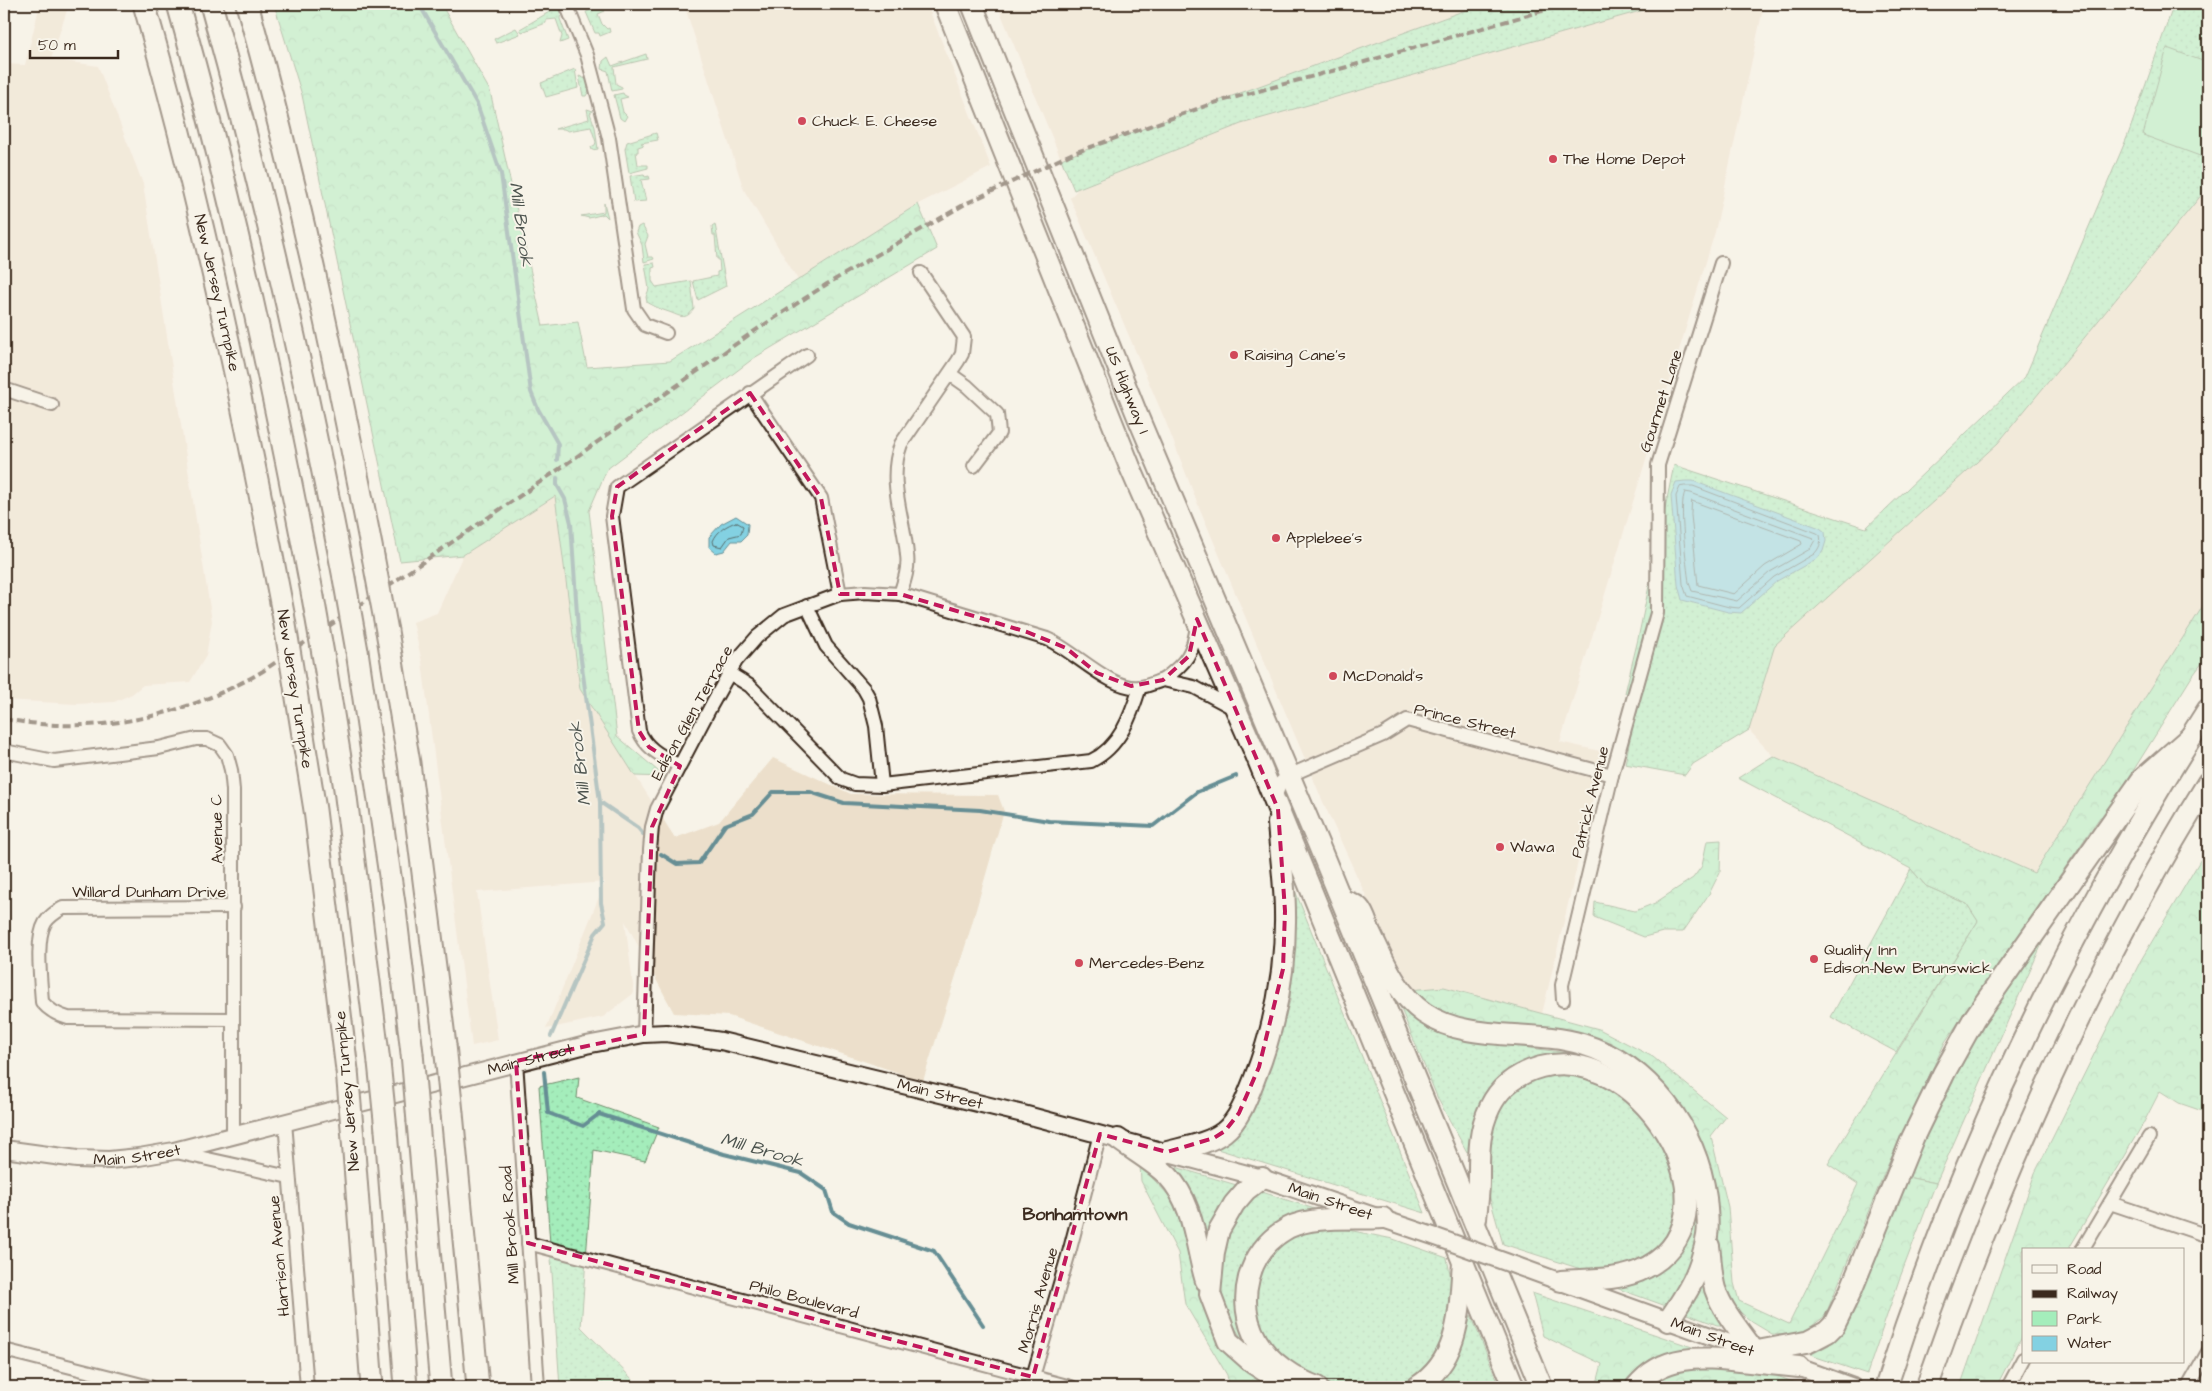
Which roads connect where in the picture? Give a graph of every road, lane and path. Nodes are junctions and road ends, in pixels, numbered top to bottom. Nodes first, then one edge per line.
1 (144, 4) edge
2 (178, 4) edge
3 (212, 4) edge
4 (247, 4) edge
5 (566, 4) edge
6 (945, 4) edge
7 (975, 8) edge
8 (1721, 263) dead end
9 (921, 273) dead end
10 (666, 333) dead end
11 (807, 355) dead end
12 (950, 374) junction
13 (4, 389) edge
14 (750, 393) junction
15 (52, 405) dead end
16 (974, 466) dead end
17 (840, 594) junction
18 (900, 594) junction
19 (807, 606) junction
20 (1657, 613) joint
21 (1197, 619) junction
22 (729, 673) junction
23 (1163, 680) junction
24 (1140, 687) junction
25 (1235, 709) junction
26 (2208, 710) edge
27 (2191, 737) junction
28 (4, 751) edge
29 (680, 766) junction
30 (1612, 775) junction
31 (1288, 776) junction
32 (2208, 783) edge
33 (882, 785) junction
34 (1276, 804) junction
35 (1341, 899) junction
36 (234, 907) junction
37 (1563, 1000) dead end
38 (232, 1019) junction
39 (644, 1034) junction
40 (516, 1061) junction
41 (285, 1122) junction
42 (233, 1136) junction
43 (1109, 1136) junction
44 (2149, 1137) dead end
45 (4, 1148) edge
46 (174, 1151) junction
47 (1167, 1152) junction
48 (289, 1177) junction
49 (1262, 1178) junction
50 (2110, 1203) junction
51 (1383, 1218) junction
52 (1475, 1223) junction
53 (1708, 1234) junction
54 (2208, 1236) edge
55 (528, 1243) junction
56 (2083, 1248) edge
57 (1463, 1258) junction
58 (1560, 1281) junction
59 (1210, 1294) junction
60 (1668, 1321) junction
61 (4, 1350) edge
62 (1754, 1352) junction
63 (2208, 1352) edge
64 (2022, 1361) edge
65 (1799, 1367) junction
66 (1031, 1382) edge
67 (1847, 1385) edge
68 (150, 1387) edge
69 (307, 1387) edge
70 (372, 1387) edge
71 (406, 1387) edge
72 (441, 1387) edge
73 (478, 1387) edge
74 (538, 1387) edge
75 (1071, 1387) edge
76 (1290, 1387) edge
77 (1317, 1387) edge
78 (1417, 1387) edge
79 (1514, 1387) edge
80 (1542, 1387) edge
81 (1636, 1387) edge
82 (1886, 1387) edge
83 (1927, 1387) edge
84 (2008, 1387) edge
85 (2188, 1387) edge

1 - 70 highway, New Jersey Turnpike, bridge
2 - 71 highway, New Jersey Turnpike, bridge
3 - 72 highway, bridge
4 - 73 highway, bridge
5 - 10 street
6 - 21 highway
7 - 31 highway, US Highway 1
8 - 20 street, Gourmet Lane
9 - 12 street
11 - 14 street
12 - 16 street
12 - 18 street
13 - 15 street
14 - 17 street
14 - 29 street
17 - 18 street, Edison Glen Terrace
17 - 19 street, Edison Glen Terrace
18 - 24 street, Edison Glen Terrace
19 - 22 street, Edison Glen Terrace
19 - 33 street
20 - 30 street, Patrick Avenue
21 - 23 street
21 - 25 highway
22 - 29 street, Edison Glen Terrace
22 - 33 street
23 - 24 street
23 - 25 street
24 - 33 street
25 - 34 highway
26 - 27 highway
27 - 62 highway
27 - 82 highway
28 - 36 street, Avenue C
29 - 39 street, Edison Glen Terrace
30 - 31 street, Prince Street
30 - 37 street, Patrick Avenue
31 - 34 street
31 - 35 highway, US Highway 1
32 - 83 highway
34 - 47 highway
34 - 57 highway
35 - 52 highway, US Highway 1
35 - 53 highway
36 - 38 street, Avenue C
36 - 38 street, Willard Dunham Drive
38 - 42 street, Avenue C
39 - 40 main road, Main Street
39 - 43 main road, Main Street
40 - 41 main road, Main Street
40 - 55 street, Mill Brook Road
41 - 42 main road, Main Street
41 - 48 street, Harrison Avenue
42 - 46 main road, Main Street
43 - 47 main road, Main Street
43 - 59 highway
43 - 66 street, Morris Avenue
44 - 50 street
45 - 46 main road, Main Street
46 - 48 street
47 - 49 main road, Main Street
48 - 69 street, Harrison Avenue
49 - 51 main road, Main Street
49 - 59 highway
50 - 54 street
50 - 56 street
51 - 58 main road, Main Street, bridge
51 - 77 highway
52 - 58 highway
52 - 80 highway, US Highway 1
53 - 60 highway
53 - 62 highway
55 - 66 street, Philo Boulevard
55 - 74 street, Mill Brook Road
57 - 78 highway
57 - 79 highway
58 - 60 main road, Main Street
59 - 76 highway
60 - 62 main road, Main Street
61 - 68 street
62 - 65 main road, Main Street
63 - 85 street
64 - 84 street
65 - 67 main road, Main Street
65 - 81 highway
66 - 75 street, Philo Boulevard

